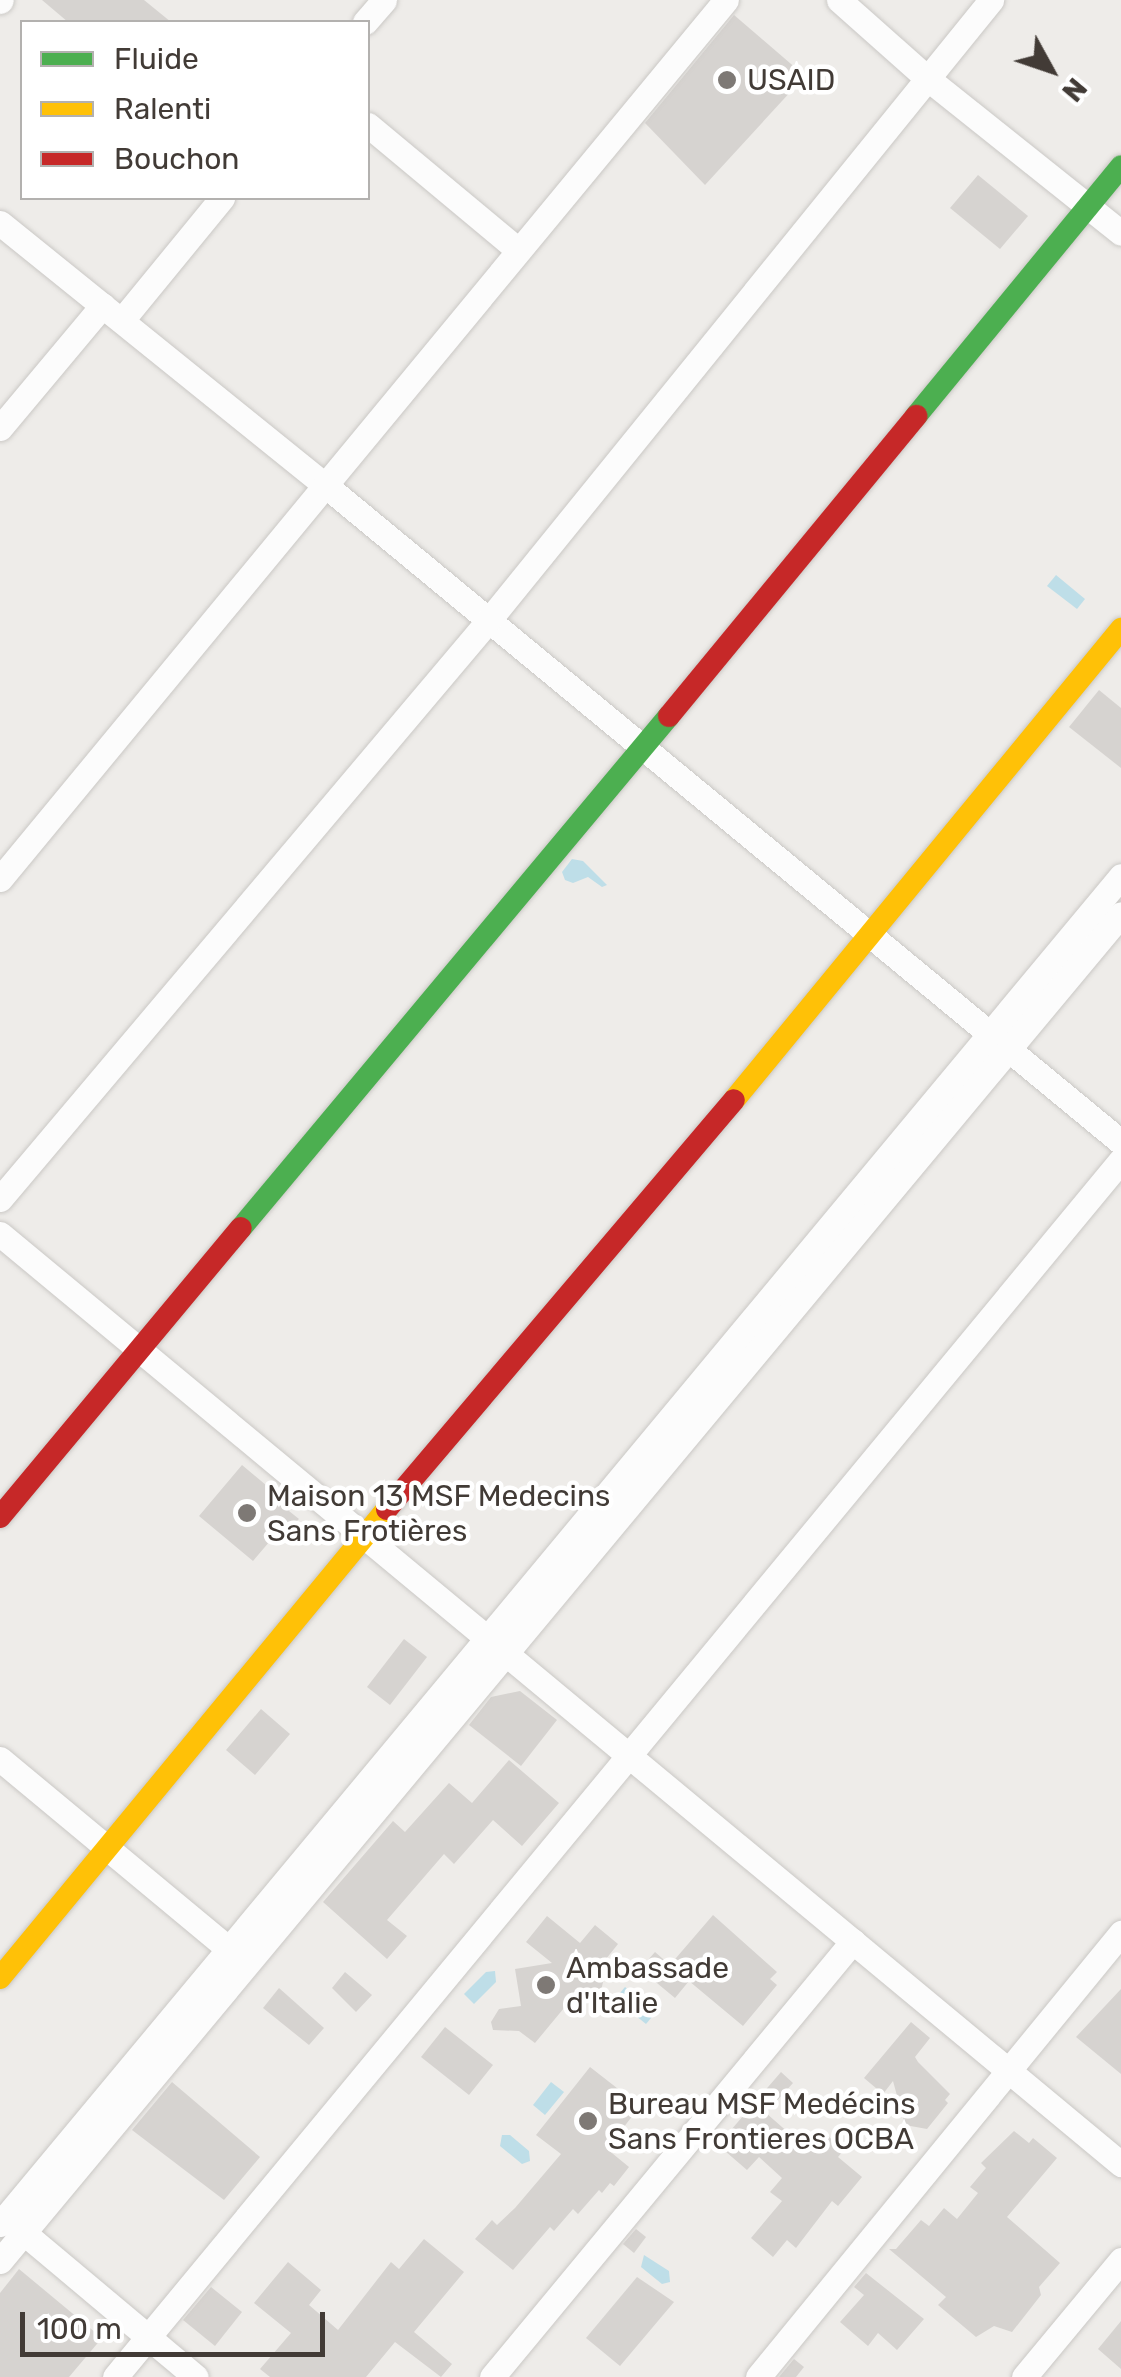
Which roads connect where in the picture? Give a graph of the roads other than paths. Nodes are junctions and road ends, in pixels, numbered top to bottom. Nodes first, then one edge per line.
1 (384, 0) edge
2 (726, 0) edge
3 (839, 0) edge
4 (992, 0) edge
5 (367, 20) edge
6 (927, 78) junction
7 (370, 127) edge
8 (1121, 166) edge
9 (220, 200) edge
10 (1088, 206) junction
11 (0, 222) edge
12 (1121, 233) edge
13 (517, 249) junction
14 (112, 312) junction
15 (0, 428) edge
16 (325, 484) junction
17 (489, 620) junction
18 (1121, 629) edge
19 (642, 750) junction
20 (9, 849) edge
21 (1121, 876) edge
22 (0, 880) edge
23 (1121, 914) edge
24 (872, 937) junction
25 (999, 1044) junction
26 (1121, 1142) edge
27 (1121, 1160) edge
28 (0, 1199) edge
29 (0, 1234) edge
30 (138, 1348) junction
31 (0, 1518) edge
32 (366, 1535) junction
33 (494, 1644) junction
34 (628, 1756) junction
35 (0, 1759) edge
36 (109, 1847) junction
37 (1121, 1934) edge
38 (854, 1941) junction
39 (228, 1948) junction
40 (0, 1978) edge
41 (1008, 2070) junction
42 (1121, 2164) edge
43 (7, 2222) edge
44 (1121, 2260) edge
45 (0, 2261) edge
46 (148, 2338) junction
47 (115, 2377) edge
48 (196, 2377) edge
49 (492, 2377) edge
50 (758, 2377) edge
51 (1024, 2377) edge

1 - 5 street
2 - 13 street
3 - 6 street
4 - 6 street
6 - 10 street
6 - 17 street
7 - 13 street
8 - 10 street
9 - 14 street
10 - 12 street
10 - 19 street
11 - 14 street
13 - 16 street
14 - 15 street
14 - 16 street
16 - 17 street
16 - 20 street
17 - 19 street
17 - 28 street
18 - 24 street
19 - 24 street
19 - 30 street
20 - 22 street
21 - 25 street
23 - 25 street
24 - 25 street
24 - 32 street
25 - 26 street
25 - 33 street
27 - 34 street
29 - 30 street
30 - 31 street
30 - 32 street
32 - 33 street
32 - 36 street
33 - 34 street
33 - 39 street
33 - 43 street
34 - 38 street
34 - 46 street
35 - 36 street
36 - 39 street
36 - 40 street
37 - 41 street
38 - 41 street
38 - 49 street
39 - 43 street
41 - 42 street
41 - 50 street
43 - 45 street
43 - 46 street
44 - 51 street
46 - 47 street
46 - 48 street

